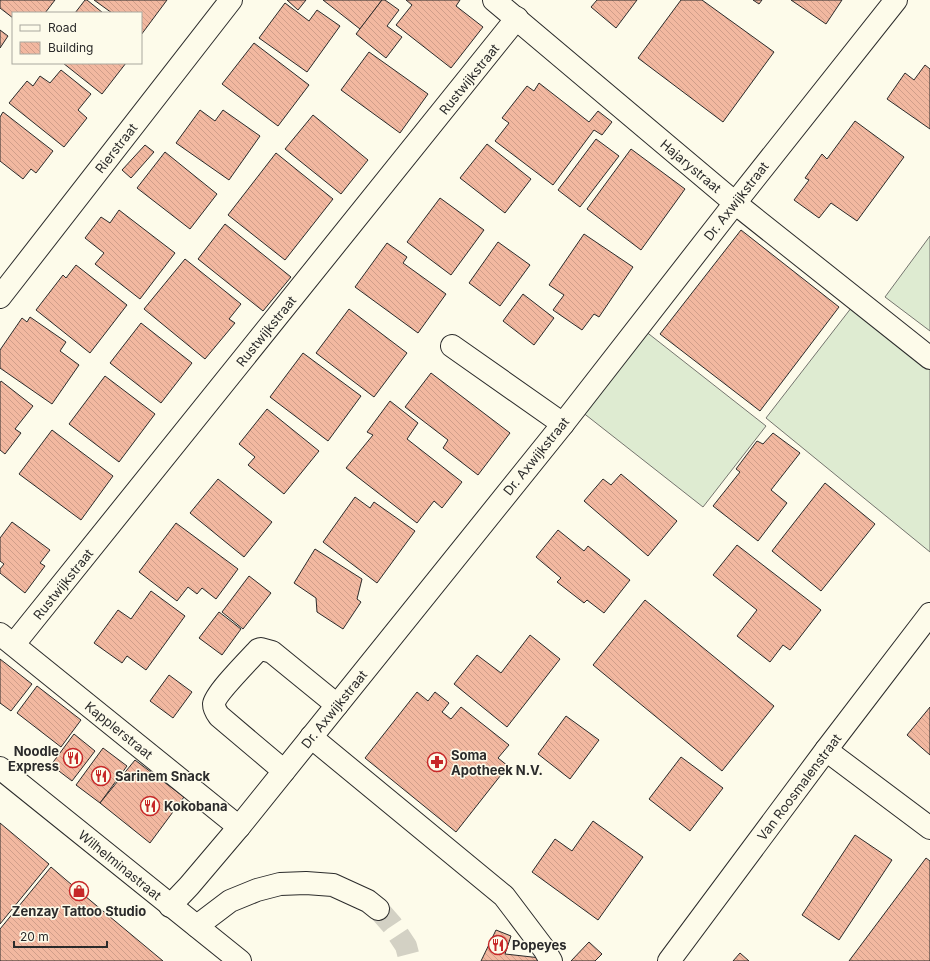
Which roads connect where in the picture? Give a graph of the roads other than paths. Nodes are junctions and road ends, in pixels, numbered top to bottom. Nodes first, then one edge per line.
1 (231, 0) edge
2 (494, 0) edge
3 (896, 0) edge
4 (517, 18) junction
5 (734, 203) junction
6 (0, 297) edge
7 (452, 346) dead end
8 (930, 358) edge
9 (563, 424) junction
10 (930, 614) edge
11 (7, 639) edge
12 (337, 705) junction
13 (311, 737) junction
14 (826, 750) junction
15 (0, 768) edge
16 (284, 771) junction
17 (239, 827) junction
18 (930, 828) edge
19 (170, 906) junction
20 (378, 909) tunnel mouth
21 (197, 926) junction
22 (240, 961) edge
23 (551, 961) edge
24 (669, 961) edge

1 - 6 street, Rierstraat
2 - 4 street, Hajarystraat
3 - 5 street, Dr. Axwijkstraat
4 - 5 street, Hajarystraat
4 - 11 street, Rustwijkstraat
5 - 8 street, Hajarystraat
5 - 9 street, Dr. Axwijkstraat
7 - 9 street
9 - 12 street, Dr. Axwijkstraat
10 - 14 street, Van Roosmalenstraat
11 - 17 street, Kapplerstraat
12 - 13 street, Dr. Axwijkstraat
12 - 16 street
13 - 16 street, Dr. Axwijkstraat
13 - 23 street
14 - 18 street
14 - 24 street, Van Roosmalenstraat
15 - 19 street, Wilhelminastraat
16 - 17 street, Dr. Axwijkstraat
17 - 19 street, Dr. Axwijkstraat
19 - 21 street, Wilhelminastraat
20 - 21 street
21 - 22 street, Wilhelminastraat

